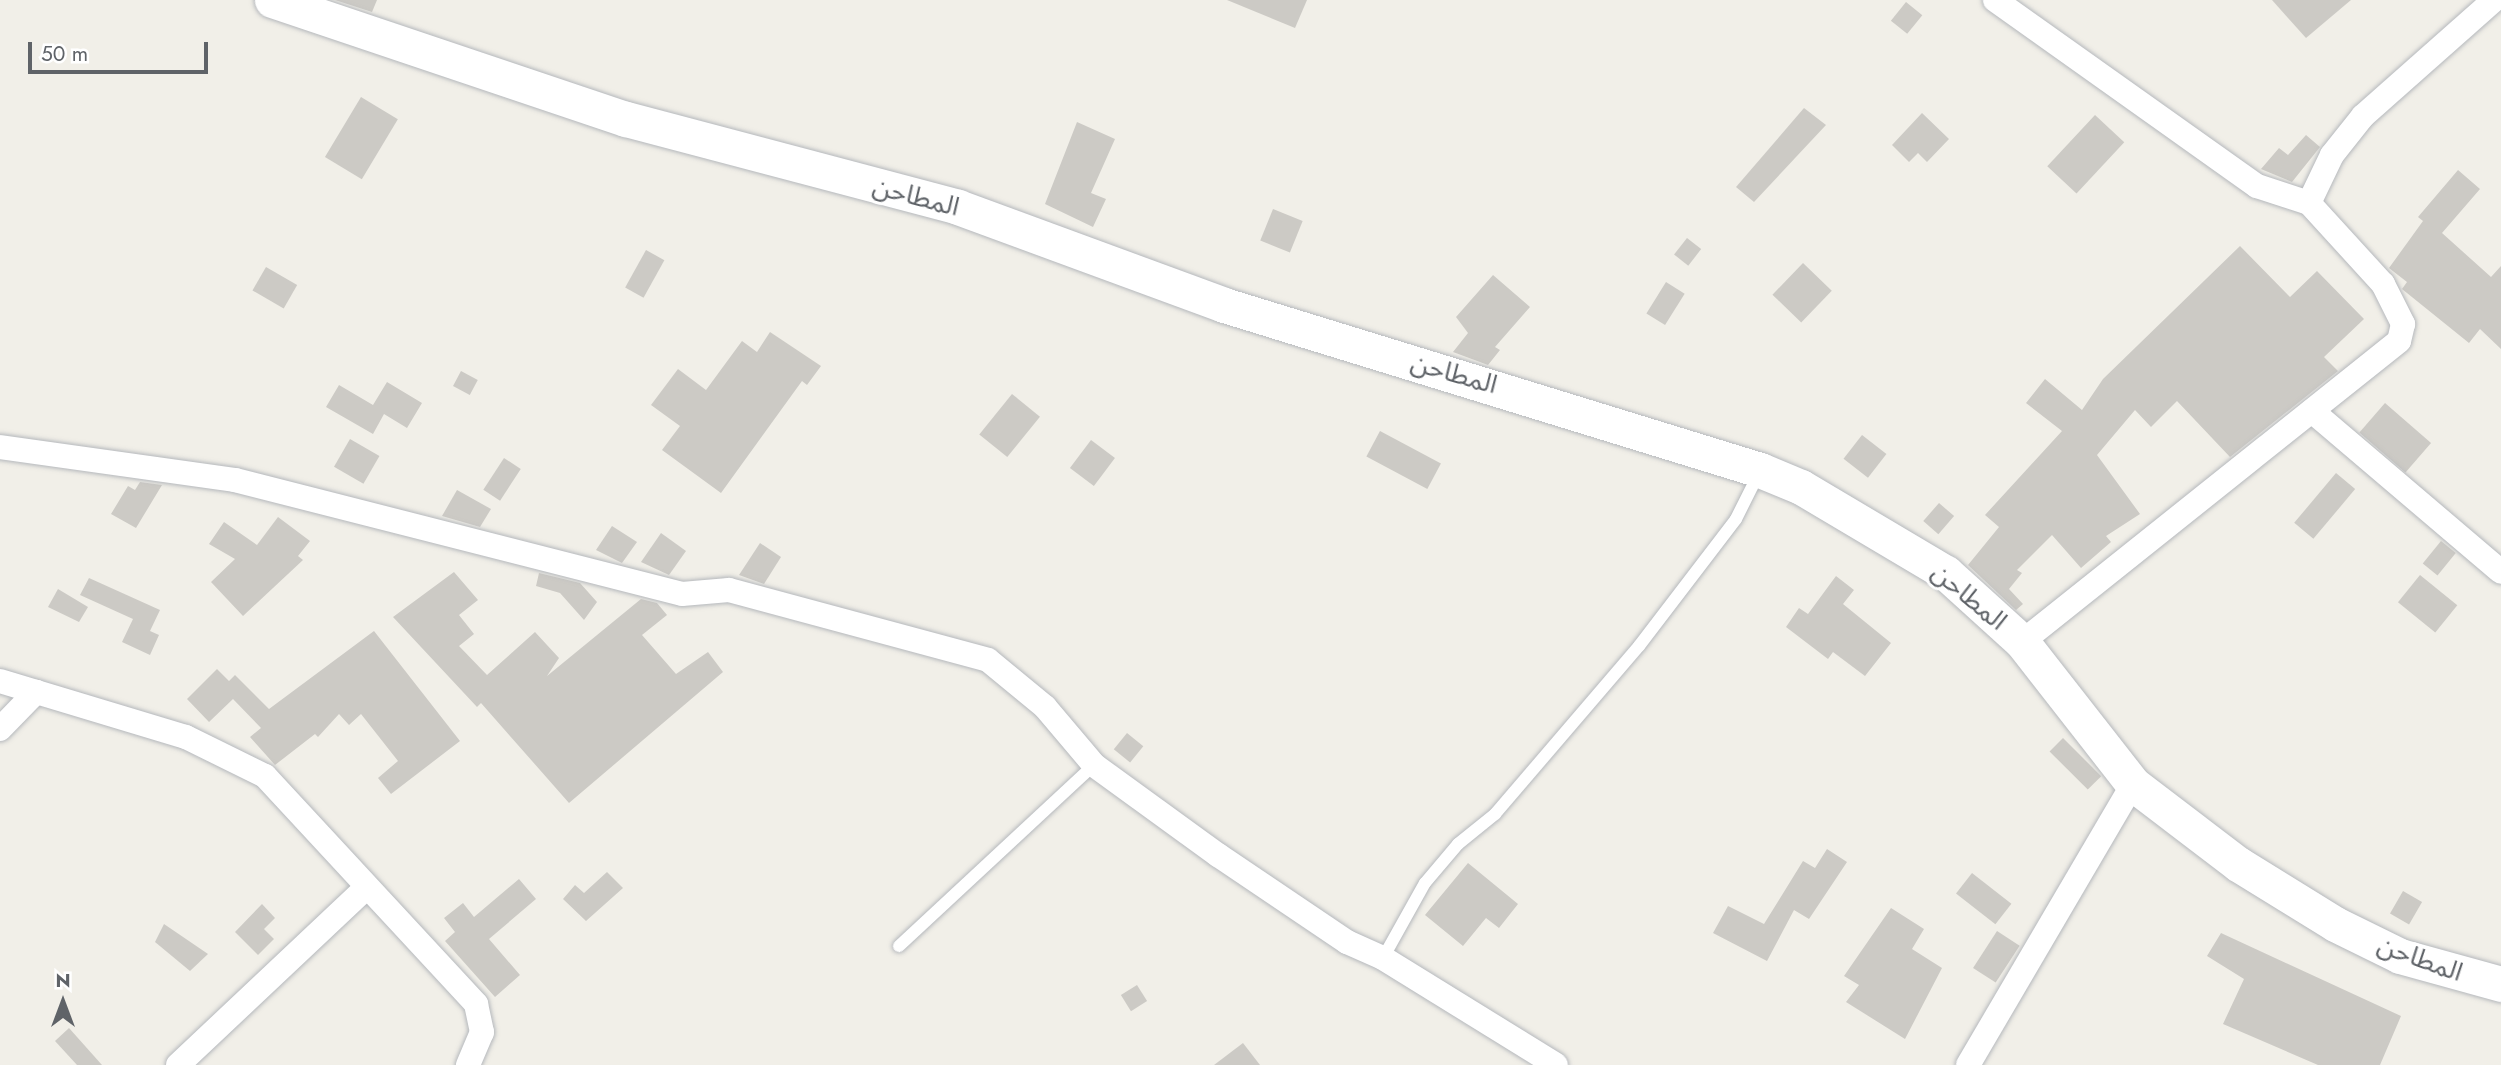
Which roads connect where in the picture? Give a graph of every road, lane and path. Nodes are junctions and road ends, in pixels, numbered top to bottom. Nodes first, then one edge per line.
1 (272, 0) edge
2 (1995, 0) edge
3 (2494, 0) edge
4 (2309, 203) junction
5 (2312, 411) junction
6 (0, 447) edge
7 (1760, 470) junction
8 (2501, 572) edge
9 (2022, 642) junction
10 (0, 681) edge
11 (37, 692) junction
12 (0, 729) edge
13 (1094, 765) junction
14 (2133, 784) junction
15 (365, 889) junction
16 (899, 946) dead end
17 (1383, 958) junction
18 (2501, 984) edge
19 (178, 1065) edge
20 (468, 1065) edge
21 (1556, 1065) edge
22 (1968, 1065) edge

1 - 7 main road, المطاحن
2 - 4 street
3 - 4 street
4 - 5 street
5 - 8 street
5 - 9 street
6 - 13 street
7 - 9 main road, المطاحن
7 - 17 lane
9 - 14 main road, المطاحن
10 - 11 street
11 - 12 street
11 - 15 street
13 - 16 lane
13 - 17 street
14 - 18 main road, المطاحن
14 - 22 street
15 - 19 street
15 - 20 street
17 - 21 street

